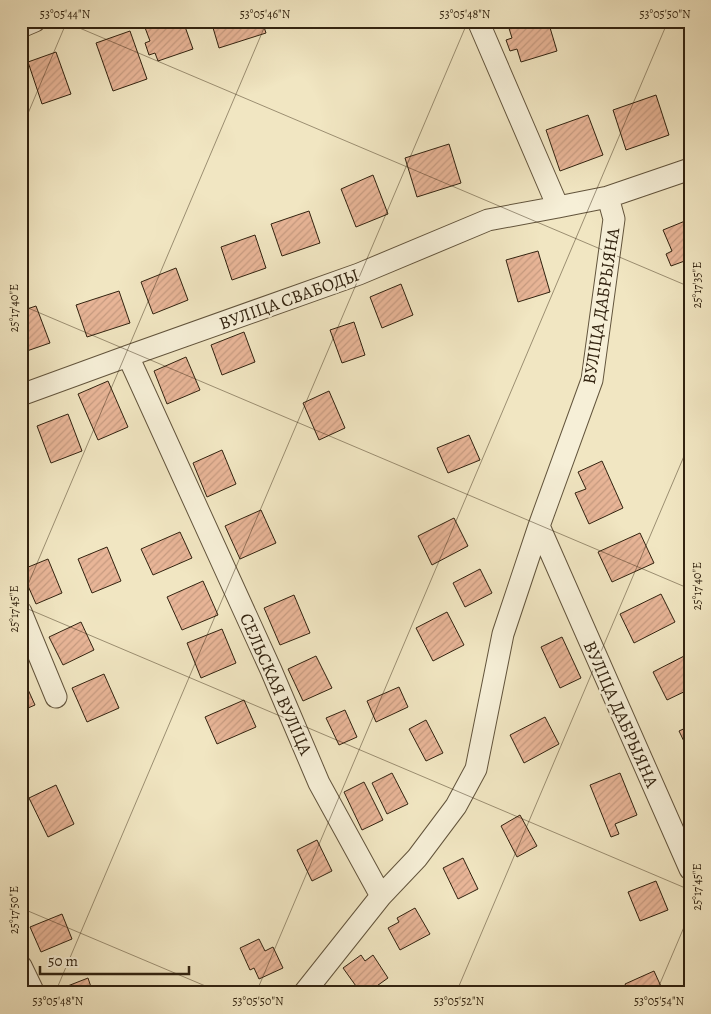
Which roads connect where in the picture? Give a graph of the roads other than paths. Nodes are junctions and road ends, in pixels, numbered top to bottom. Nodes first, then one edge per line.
1 (35, 21) edge
2 (478, 21) edge
3 (21, 27) edge
4 (690, 169) edge
5 (608, 197) junction
6 (558, 207) junction
7 (128, 356) junction
8 (21, 395) edge
9 (539, 526) junction
10 (21, 612) edge
11 (56, 697) dead end
12 (690, 869) edge
13 (381, 896) junction
14 (21, 966) edge
15 (34, 993) edge
16 (304, 993) edge

1 - 3 street
2 - 6 street
4 - 5 street
5 - 6 street
5 - 9 street, ВУЛІЦА ДАБРЫЯНА
6 - 7 street, ВУЛІЦА СВАБОДЫ
7 - 8 street, ВУЛІЦА СВАБОДЫ
7 - 13 street, СЕЛЬСКАЯ ВУЛІЦА
9 - 12 street, ВУЛІЦА ДАБРЫЯНА
9 - 13 street
10 - 11 street
13 - 16 street
14 - 15 street

